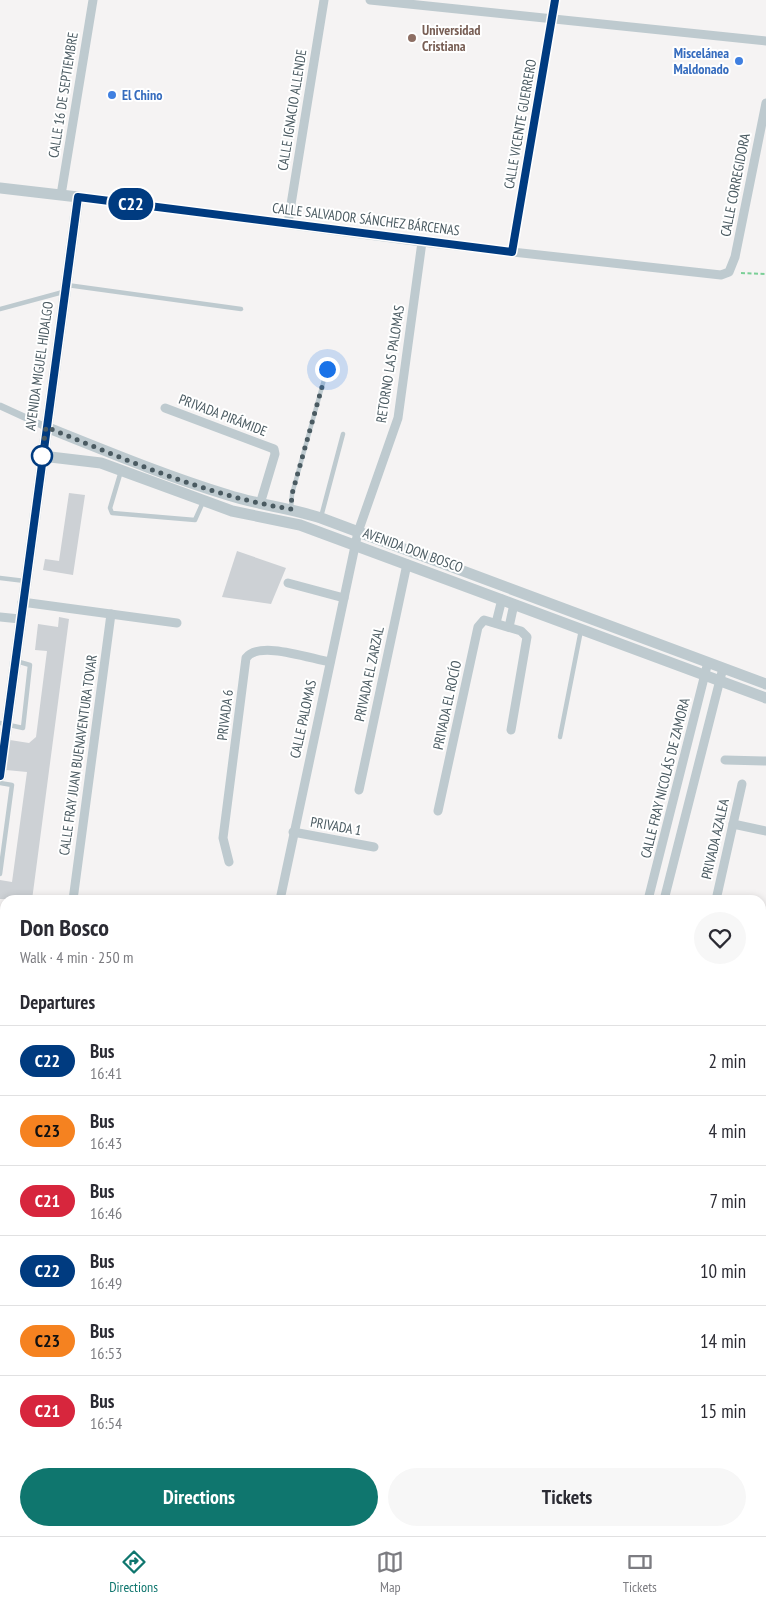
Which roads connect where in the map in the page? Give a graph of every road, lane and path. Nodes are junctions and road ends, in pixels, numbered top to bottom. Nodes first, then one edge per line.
1 (93, 0) edge
2 (324, 0) edge
3 (370, 0) edge
4 (555, 0) edge
5 (552, 17) junction
6 (766, 41) edge
7 (766, 103) edge
8 (0, 188) edge
9 (61, 195) junction
10 (78, 197) junction
11 (288, 223) junction
12 (422, 242) junction
13 (512, 252) junction
14 (729, 272) junction
15 (766, 274) edge
16 (65, 288) junction
17 (0, 308) edge
18 (240, 309) dead end
19 (327, 369) dead end
20 (0, 406) edge
21 (165, 408) dead end
22 (46, 427) junction
23 (343, 434) dead end
24 (42, 456) junction
25 (122, 470) junction
26 (204, 501) junction
27 (260, 504) junction
28 (291, 509) junction
29 (321, 518) junction
30 (358, 532) junction
31 (355, 545) junction
32 (407, 564) junction
33 (0, 578) edge
34 (25, 581) junction
35 (288, 582) dead end
36 (344, 598) junction
37 (502, 599) junction
38 (22, 602) junction
39 (514, 604) junction
40 (111, 614) junction
41 (0, 617) edge
42 (20, 619) junction
43 (496, 622) junction
44 (177, 623) dead end
45 (509, 627) junction
46 (582, 629) junction
47 (15, 661) junction
48 (330, 662) junction
49 (708, 662) junction
50 (722, 674) junction
51 (706, 675) junction
52 (766, 684) edge
53 (766, 698) edge
54 (3, 724) edge
55 (511, 730) dead end
56 (560, 738) dead end
57 (725, 760) dead end
58 (766, 762) edge
59 (0, 776) edge
60 (0, 783) edge
61 (742, 784) dead end
62 (358, 790) dead end
63 (438, 811) dead end
64 (733, 824) junction
65 (293, 832) junction
66 (766, 832) edge
67 (374, 847) dead end
68 (229, 862) dead end
69 (0, 874) edge
70 (74, 895) edge
71 (281, 895) edge
72 (649, 895) edge
73 (665, 895) edge
74 (717, 895) edge

1 - 9 street, CALLE 16 DE SEPTIEMBRE
2 - 11 street, CALLE IGNACIO ALLENDE
3 - 5 street
4 - 5 street, CALLE VICENTE GUERRERO
5 - 6 street
5 - 13 street, CALLE VICENTE GUERRERO
7 - 14 street, CALLE CORREGIDORA
8 - 9 street, CALLE SALVADOR SÁNCHEZ BÁRCENAS
9 - 10 street, CALLE SALVADOR SÁNCHEZ BÁRCENAS
10 - 11 street, CALLE SALVADOR SÁNCHEZ BÁRCENAS
10 - 16 street, AVENIDA MIGUEL HIDALGO
11 - 12 street, CALLE SALVADOR SÁNCHEZ BÁRCENAS
12 - 13 street, CALLE SALVADOR SÁNCHEZ BÁRCENAS
12 - 30 street, RETORNO LAS PALOMAS
13 - 14 street, CALLE SALVADOR SÁNCHEZ BÁRCENAS
14 - 15 path
16 - 17 lane
16 - 18 lane
16 - 22 street, AVENIDA MIGUEL HIDALGO
19 - 28 lane
20 - 22 street
21 - 27 street, PRIVADA PIRÁMIDE
22 - 24 street, AVENIDA MIGUEL HIDALGO
22 - 27 street, AVENIDA DON BOSCO
23 - 29 lane
24 - 25 street, AVENIDA DON BOSCO
24 - 34 street, AVENIDA MIGUEL HIDALGO
25 - 26 street, AVENIDA DON BOSCO
25 - 26 lane
26 - 31 street, AVENIDA DON BOSCO
27 - 28 street, AVENIDA DON BOSCO
28 - 29 street, AVENIDA DON BOSCO
29 - 30 street, AVENIDA DON BOSCO
30 - 31 street, RETORNO LAS PALOMAS
30 - 49 street, AVENIDA DON BOSCO
31 - 32 street, AVENIDA DON BOSCO
31 - 36 street, CALLE PALOMAS
32 - 37 street, AVENIDA DON BOSCO
32 - 62 street, PRIVADA EL ZARZAL
33 - 34 lane
34 - 38 street, AVENIDA MIGUEL HIDALGO
35 - 36 street
36 - 48 street, CALLE PALOMAS
37 - 39 street, AVENIDA DON BOSCO
37 - 43 street
38 - 40 street
38 - 42 street, AVENIDA MIGUEL HIDALGO
39 - 45 street
39 - 46 street, AVENIDA DON BOSCO
40 - 44 street
40 - 70 street, CALLE FRAY JUAN BUENAVENTURA TOVAR
41 - 42 street
42 - 47 street, AVENIDA MIGUEL HIDALGO
43 - 45 street
43 - 63 street, PRIVADA EL ROCÍO
45 - 55 street
46 - 51 street, AVENIDA DON BOSCO
46 - 56 lane
47 - 54 street, AVENIDA MIGUEL HIDALGO
47 - 54 lane
48 - 65 street, CALLE PALOMAS
48 - 68 street, PRIVADA 6
49 - 50 street, AVENIDA DON BOSCO
49 - 51 street, CALLE FRAY NICOLÁS DE ZAMORA
50 - 51 street, AVENIDA DON BOSCO
50 - 52 street, AVENIDA DON BOSCO
50 - 53 street, AVENIDA DON BOSCO
50 - 73 street
51 - 72 street, CALLE FRAY NICOLÁS DE ZAMORA
54 - 59 street, AVENIDA MIGUEL HIDALGO
57 - 58 street
60 - 69 lane
61 - 64 street, PRIVADA AZALEA
64 - 66 street
64 - 74 street, PRIVADA AZALEA
65 - 67 street, PRIVADA 1
65 - 71 street, CALLE PALOMAS

